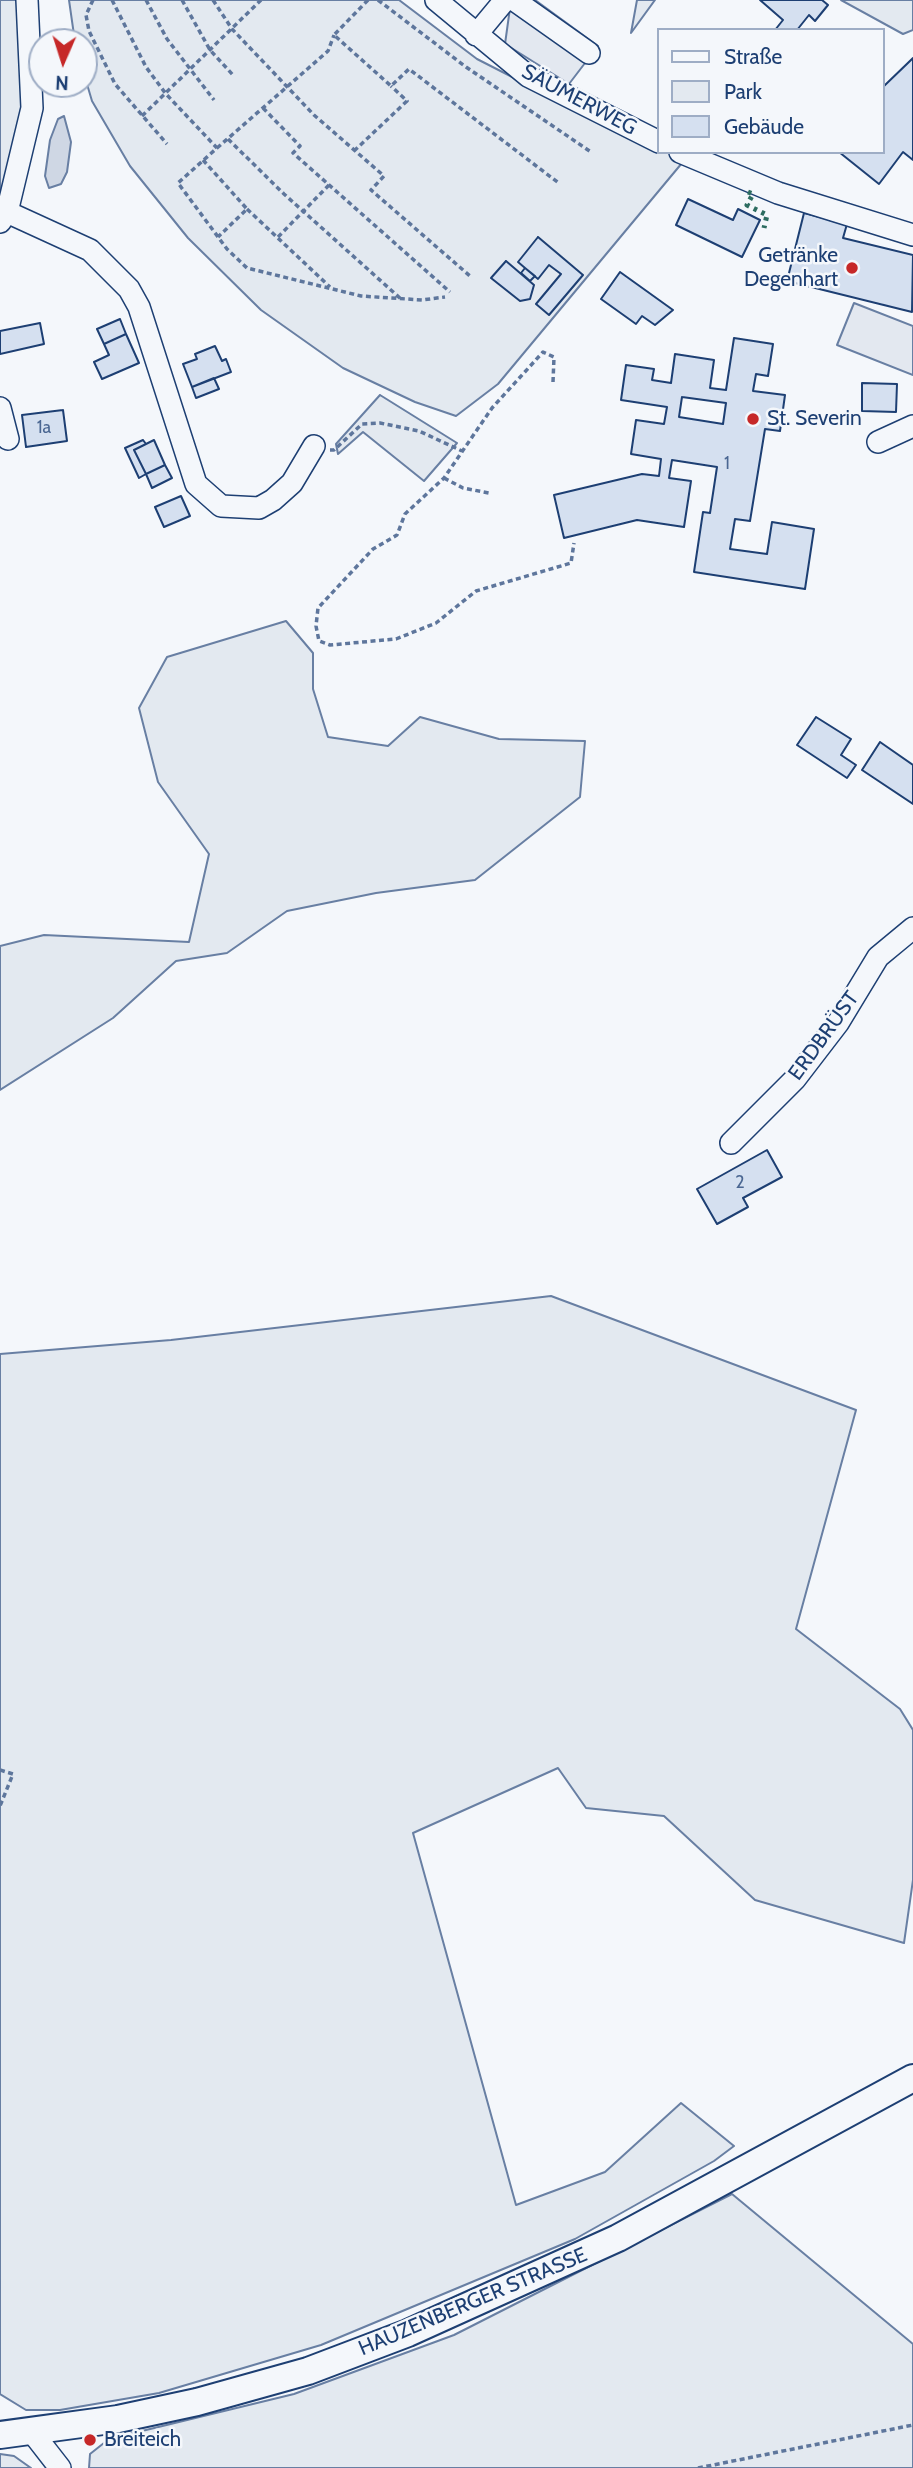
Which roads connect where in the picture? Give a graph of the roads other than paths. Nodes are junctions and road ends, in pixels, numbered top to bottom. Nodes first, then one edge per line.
1 (27, 0) edge
2 (436, 0) edge
3 (505, 0) edge
4 (514, 0) edge
5 (476, 35) junction
6 (589, 53) dead end
7 (657, 141) edge
8 (685, 154) edge
9 (3, 217) edge
10 (913, 235) edge
11 (0, 408) edge
12 (913, 426) edge
13 (8, 439) dead end
14 (878, 442) dead end
15 (314, 446) road end
16 (913, 928) edge
17 (731, 1143) dead end
18 (913, 2078) edge
19 (32, 2432) junction
20 (0, 2435) edge
21 (60, 2468) edge

1 - 9 street
2 - 5 street, SÄUMERWEG
3 - 5 street
4 - 6 street
5 - 7 street, SÄUMERWEG
8 - 10 street
9 - 15 street
11 - 13 street
12 - 14 street
16 - 17 street, ERDBRÜST
18 - 19 main road, HAUZENBERGER STRASSE
19 - 20 main road, HAUZENBERGER STRASSE
19 - 21 street

